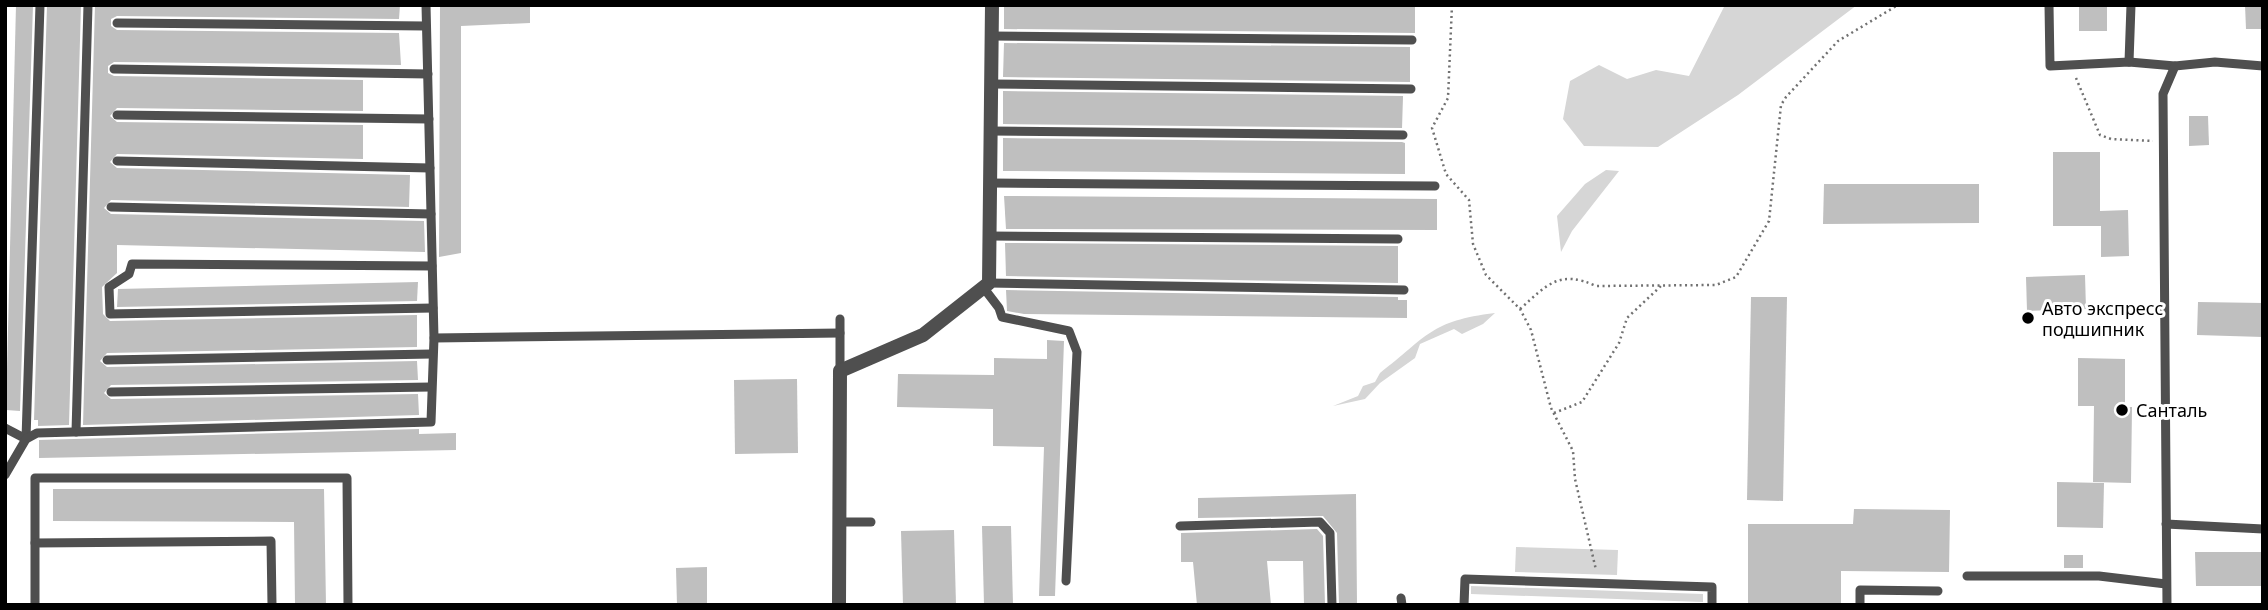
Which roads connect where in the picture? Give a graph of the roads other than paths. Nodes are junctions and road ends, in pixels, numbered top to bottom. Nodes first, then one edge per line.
1 (40, 5) edge
2 (88, 5) edge
3 (426, 5) edge
4 (992, 5) edge
5 (2049, 5) edge
6 (2131, 5) edge
7 (117, 23) dead end
8 (426, 26) junction
9 (992, 36) junction
10 (1412, 40) dead end
11 (2129, 62) junction
12 (2175, 66) junction
13 (2263, 66) edge
14 (114, 69) dead end
15 (428, 74) junction
16 (991, 84) junction
17 (1411, 89) dead end
18 (117, 115) dead end
19 (429, 119) junction
20 (990, 131) junction
21 (1403, 135) dead end
22 (117, 161) dead end
23 (430, 168) junction
24 (990, 183) junction
25 (1435, 186) dead end
26 (111, 207) dead end
27 (431, 214) junction
28 (989, 236) junction
29 (1398, 240) dead end
30 (432, 266) junction
31 (986, 285) junction
32 (1404, 290) dead end
33 (433, 308) junction
34 (840, 318) dead end
35 (841, 332) junction
36 (434, 338) junction
37 (432, 354) junction
38 (107, 360) dead end
39 (840, 371) junction
40 (432, 387) junction
41 (111, 392) dead end
42 (5, 428) edge
43 (76, 432) junction
44 (26, 439) junction
45 (5, 475) edge
46 (838, 522) junction
47 (871, 522) dead end
48 (2166, 524) junction
49 (1180, 526) dead end
50 (2263, 529) edge
51 (35, 543) junction
52 (1967, 576) dead end
53 (1066, 581) dead end
54 (2166, 583) junction
55 (1938, 591) dead end
56 (35, 605) edge
57 (272, 605) edge
58 (348, 605) edge
59 (839, 605) edge
60 (1332, 605) edge
61 (1464, 605) edge
62 (1712, 605) edge
63 (1860, 605) edge
64 (2166, 605) edge

1 - 44 lane
2 - 43 lane
3 - 8 lane
4 - 9 street
5 - 11 lane
6 - 11 lane
7 - 8 lane
8 - 15 lane
9 - 10 lane
9 - 16 street
11 - 12 lane
12 - 13 lane
12 - 48 lane
14 - 15 lane
15 - 19 lane
16 - 17 lane
16 - 20 street
18 - 19 lane
19 - 23 lane
20 - 21 lane
20 - 24 street
22 - 23 lane
23 - 27 lane
24 - 25 lane
24 - 28 street
26 - 27 lane
27 - 30 lane
28 - 29 lane
28 - 31 street
30 - 33 lane
30 - 33 lane
31 - 32 lane
31 - 39 street
31 - 53 lane
33 - 36 lane
34 - 35 lane
35 - 36 lane
35 - 39 lane
36 - 37 lane
37 - 38 lane
37 - 40 lane
39 - 46 street
40 - 41 lane
40 - 43 lane
42 - 44 lane
43 - 44 lane
44 - 45 lane
46 - 47 lane
46 - 59 street
48 - 50 lane
48 - 54 lane
49 - 60 lane
51 - 56 lane
51 - 57 lane
51 - 58 lane
52 - 54 lane
54 - 64 lane
55 - 63 lane
61 - 62 lane

